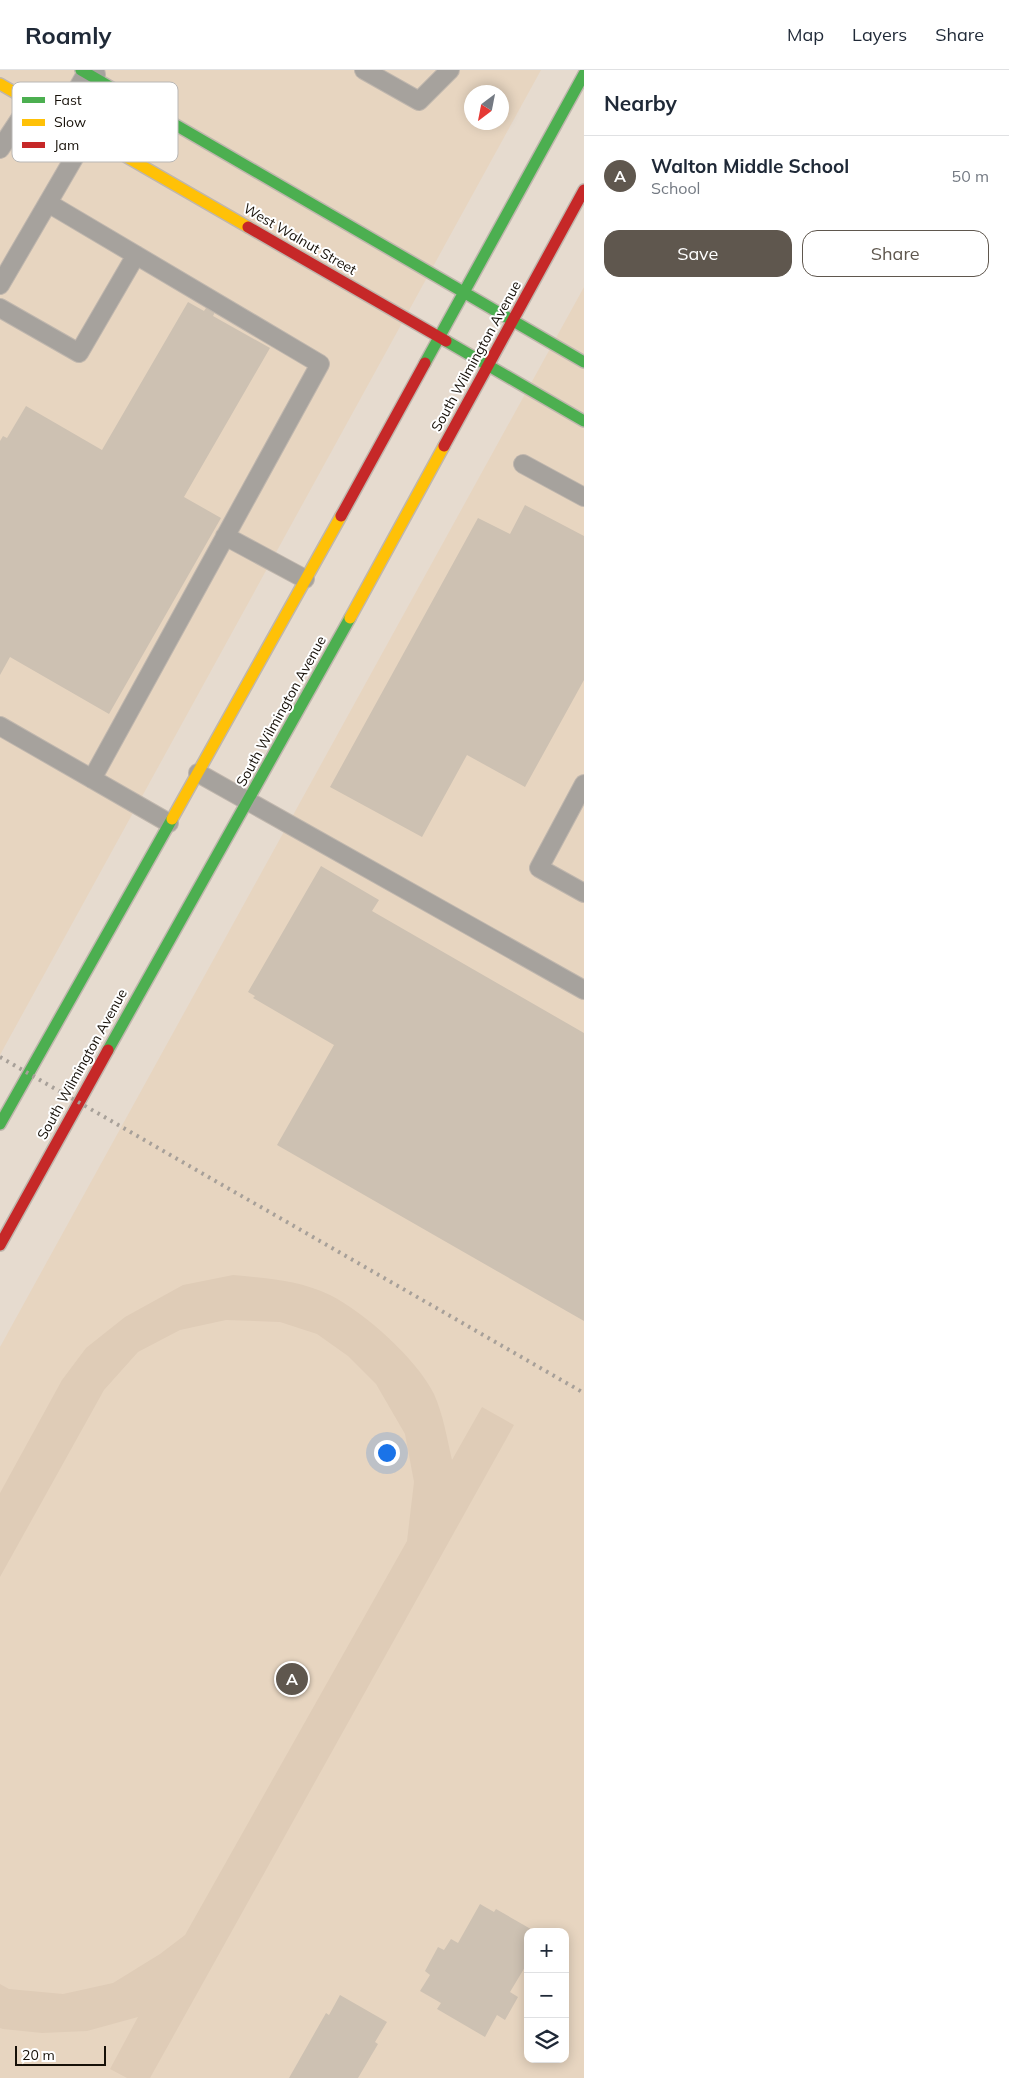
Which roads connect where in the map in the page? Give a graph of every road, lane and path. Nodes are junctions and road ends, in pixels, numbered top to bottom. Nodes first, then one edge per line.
1 (364, 70) edge
2 (450, 70) edge
3 (89, 72) edge
4 (584, 74) edge
5 (106, 82) edge
6 (0, 84) edge
7 (12, 91) edge
8 (178, 124) edge
9 (12, 131) edge
10 (0, 149) edge
11 (72, 162) edge
12 (136, 162) edge
13 (584, 190) edge
14 (48, 203) junction
15 (136, 255) junction
16 (0, 285) edge
17 (464, 290) junction
18 (0, 308) edge
19 (513, 319) junction
20 (438, 337) junction
21 (584, 362) edge
22 (488, 365) junction
23 (584, 421) edge
24 (524, 464) dead end
25 (584, 497) edge
26 (225, 536) junction
27 (306, 579) junction
28 (0, 726) edge
29 (198, 773) junction
30 (92, 779) junction
31 (584, 784) edge
32 (248, 802) junction
33 (169, 824) junction
34 (584, 893) edge
35 (584, 990) edge
36 (0, 1124) edge
37 (0, 1245) edge

1 - 2 lane
3 - 5 main road
4 - 17 main road
6 - 7 main road, West Walnut Street
8 - 17 main road
9 - 10 lane
11 - 14 lane
12 - 20 main road, West Walnut Street
13 - 19 main road, South Wilmington Avenue
14 - 15 lane
14 - 16 lane
15 - 18 lane
15 - 26 lane
17 - 19 main road
17 - 20 main road
19 - 21 main road
19 - 22 main road, South Wilmington Avenue
20 - 22 main road, West Walnut Street
20 - 27 main road
22 - 23 main road, West Walnut Street
22 - 32 main road, South Wilmington Avenue
24 - 25 lane
26 - 27 lane
26 - 30 lane
27 - 29 main road
28 - 30 lane
29 - 32 lane
29 - 33 main road
30 - 33 lane
31 - 34 lane
32 - 35 lane
32 - 37 main road, South Wilmington Avenue
33 - 36 main road

